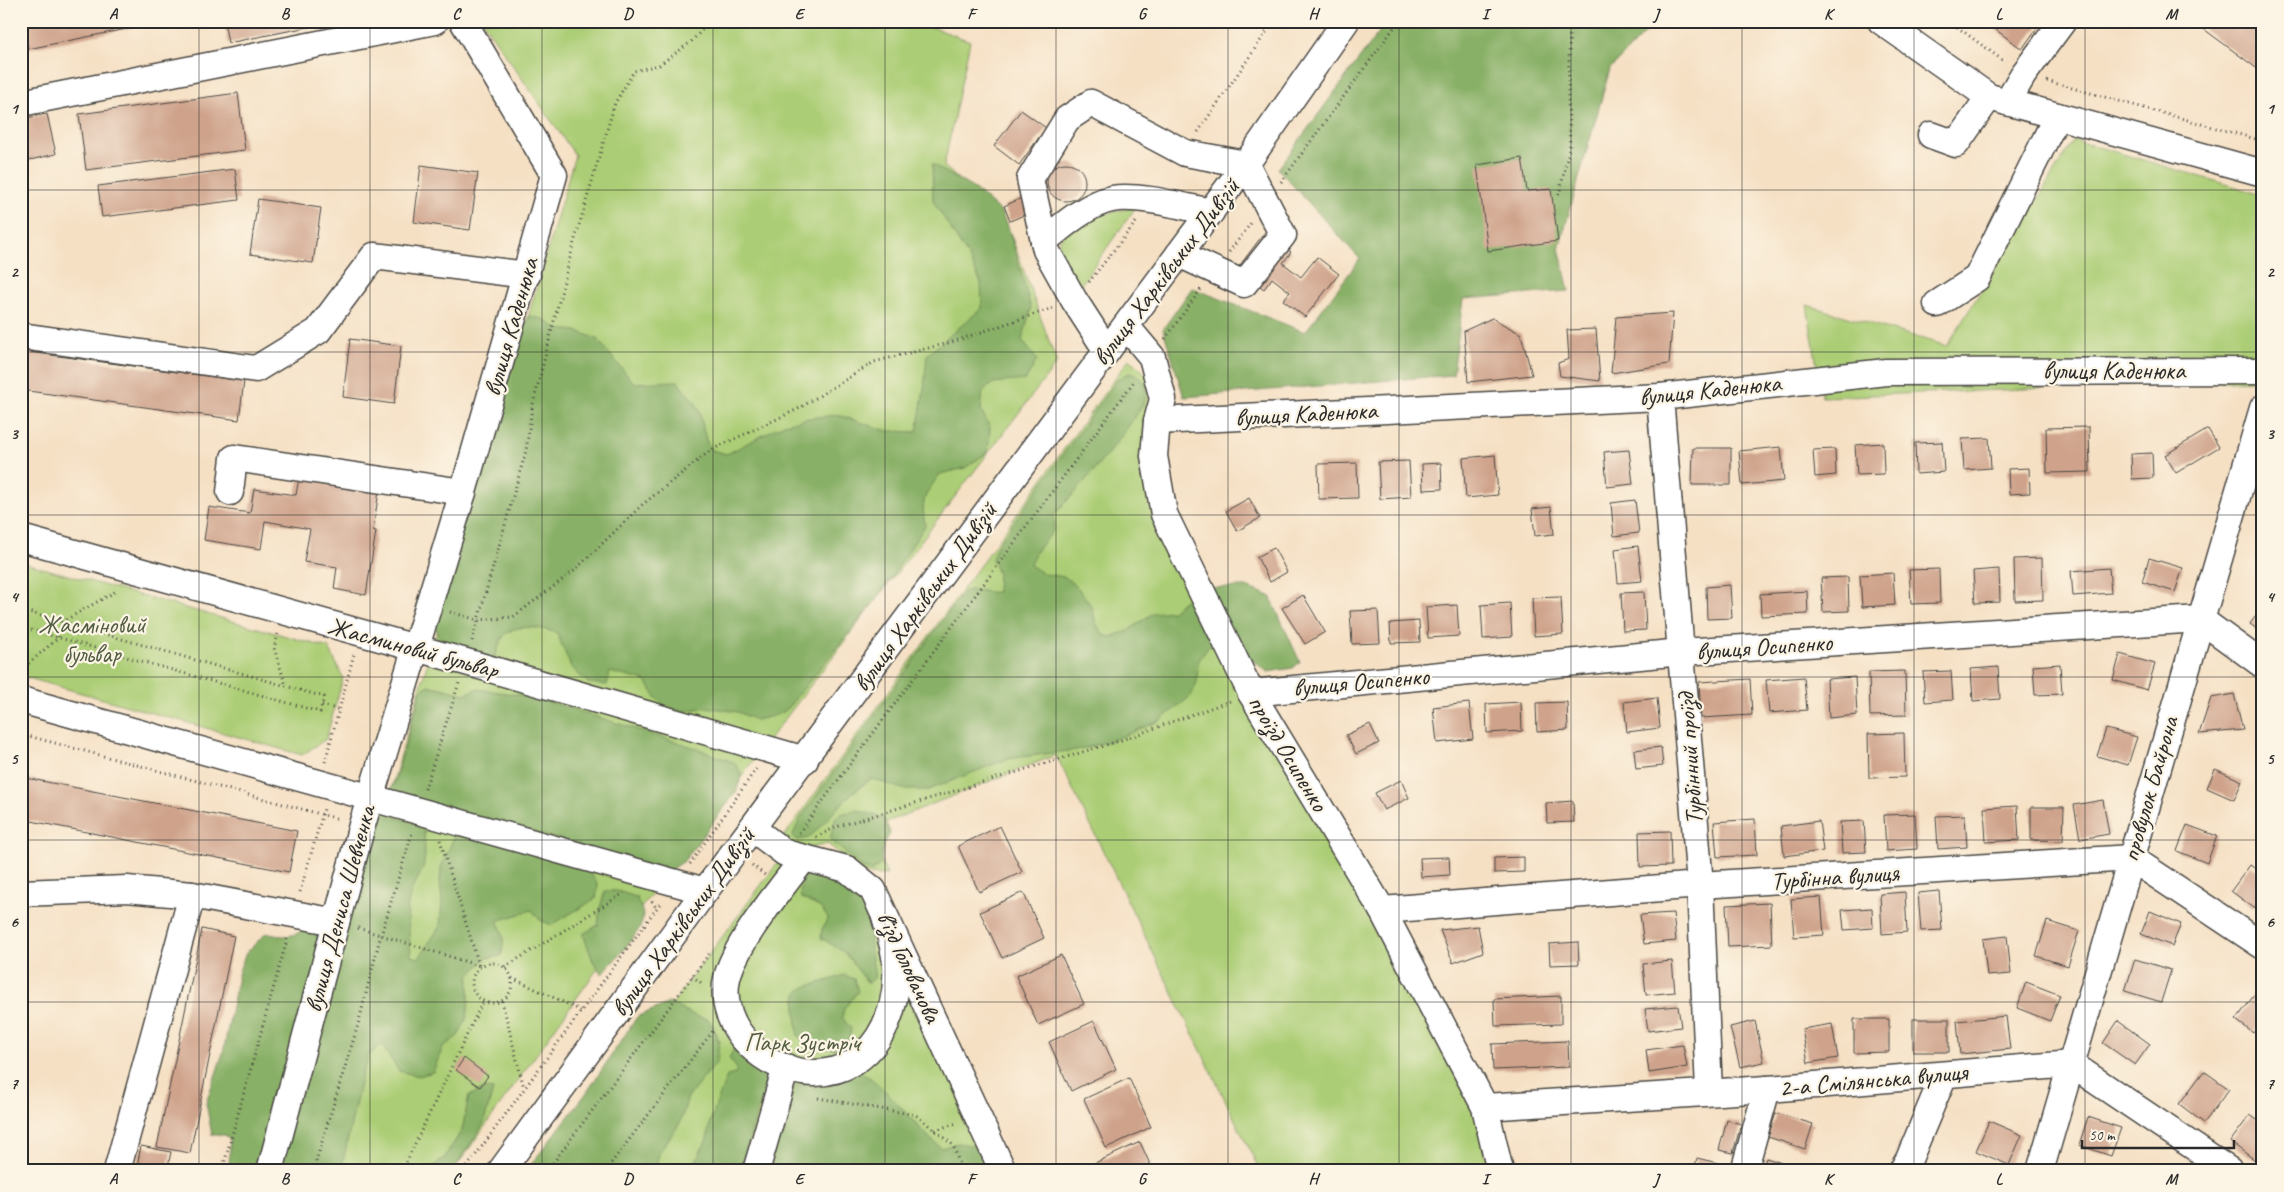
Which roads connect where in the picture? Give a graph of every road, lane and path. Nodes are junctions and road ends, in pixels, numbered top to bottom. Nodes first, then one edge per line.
1 (435, 21) edge
2 (463, 21) edge
3 (710, 21) edge
4 (1274, 21) edge
5 (1346, 21) edge
6 (1399, 21) edge
7 (1570, 21) edge
8 (1881, 21) edge
9 (1949, 21) edge
10 (2063, 21) edge
11 (2023, 74) junction
12 (1998, 99) junction
13 (21, 103) edge
14 (2057, 116) junction
15 (1930, 135) dead end
16 (2263, 141) edge
17 (1185, 153) junction
18 (1246, 164) junction
19 (2263, 173) edge
20 (1559, 195) dead end
21 (1152, 202) junction
22 (1266, 203) junction
23 (1211, 212) junction
24 (1044, 240) junction
25 (1179, 254) junction
26 (1215, 269) junction
27 (527, 275) junction
28 (1074, 300) junction
29 (1937, 304) dead end
30 (1126, 326) junction
31 (21, 336) edge
32 (1107, 351) junction
33 (1152, 357) junction
34 (2263, 371) edge
35 (1660, 397) junction
36 (2263, 408) edge
37 (1157, 421) junction
38 (230, 492) dead end
39 (463, 492) junction
40 (21, 538) edge
41 (146, 573) junction
42 (428, 605) junction
43 (21, 610) edge
44 (284, 612) junction
45 (2200, 619) junction
46 (478, 620) junction
47 (62, 622) junction
48 (21, 627) edge
49 (58, 638) junction
50 (414, 649) junction
51 (1682, 652) junction
52 (466, 662) junction
53 (2263, 665) edge
54 (21, 670) edge
55 (286, 686) junction
56 (1251, 693) junction
57 (21, 700) edge
58 (322, 705) junction
59 (21, 734) edge
60 (770, 749) junction
61 (805, 760) junction
62 (331, 787) junction
63 (371, 798) junction
64 (418, 811) junction
65 (323, 814) junction
66 (362, 825) junction
67 (752, 828) junction
68 (439, 837) dead end
69 (794, 856) junction
70 (2130, 858) junction
71 (676, 882) junction
72 (762, 884) dead end
73 (1700, 885) junction
74 (629, 890) dead end
75 (705, 891) junction
76 (21, 893) edge
77 (192, 895) junction
78 (1382, 910) junction
79 (294, 913) junction
80 (885, 917) junction
81 (336, 922) junction
82 (381, 935) junction
83 (2263, 946) edge
84 (710, 953) dead end
85 (480, 966) junction
86 (506, 967) junction
87 (512, 978) junction
88 (483, 1001) junction
89 (502, 1001) junction
90 (582, 1011) junction
91 (728, 1011) junction
92 (2071, 1064) junction
93 (1944, 1075) junction
94 (782, 1079) junction
95 (525, 1089) junction
96 (1767, 1089) junction
97 (1709, 1091) junction
98 (1485, 1107) junction
99 (117, 1171) edge
100 (222, 1171) edge
101 (270, 1171) edge
102 (313, 1171) edge
103 (402, 1171) edge
104 (464, 1171) edge
105 (501, 1171) edge
106 (547, 1171) edge
107 (605, 1171) edge
108 (756, 1171) edge
109 (962, 1171) edge
110 (1003, 1171) edge
111 (1500, 1171) edge
112 (1744, 1171) edge
113 (1902, 1171) edge
114 (2040, 1171) edge
115 (2230, 1171) edge

1 - 13 street
2 - 27 street, вулиця Каденюка
3 - 46 path
4 - 17 path
5 - 18 street, вулиця Харківських Дивізій
6 - 22 path
7 - 20 path
8 - 12 street
9 - 11 path
10 - 11 street
11 - 12 street
11 - 16 path
12 - 14 street
12 - 15 street
14 - 19 street
14 - 29 street
17 - 18 street
17 - 24 street
18 - 22 street
18 - 23 street, вулиця Харківських Дивізій
21 - 23 street
21 - 24 street
21 - 28 path
22 - 26 path
22 - 26 street
23 - 25 street, вулиця Харківських Дивізій
24 - 28 street
25 - 26 street
25 - 30 street, вулиця Харківських Дивізій
26 - 33 path
27 - 31 street
27 - 39 street, вулиця Каденюка
28 - 32 street
28 - 46 path
30 - 32 street, вулиця Харківських Дивізій
30 - 33 street, проїзд Осипенко
32 - 61 street, вулиця Харківських Дивізій
33 - 37 street, проїзд Осипенко
33 - 69 path
34 - 35 street, вулиця Каденюка
35 - 37 street, вулиця Каденюка
35 - 51 street, Турбінний проїзд
36 - 45 street, провулок Байрона
37 - 56 street, проїзд Осипенко
38 - 39 street
39 - 42 street, вулиця Каденюка
40 - 41 street, Жасминовий бульвар
41 - 44 street, Жасминовий бульвар
41 - 47 path
42 - 46 path
42 - 50 street, вулиця Каденюка
43 - 47 path
44 - 50 street, Жасминовий бульвар
44 - 55 path
45 - 51 street, вулиця Осипенко
45 - 53 street
45 - 70 street, провулок Байрона
46 - 52 path
47 - 49 path
47 - 55 path
48 - 49 path
49 - 54 path
49 - 58 path
50 - 52 street, Жасминовий бульвар
50 - 63 street, вулиця Дениса Шевченка
51 - 56 street, вулиця Осипенко
51 - 73 street, Турбінний проїзд
52 - 60 street, Жасминовий бульвар
52 - 64 path
55 - 58 path
56 - 69 path
56 - 78 street, проїзд Осипенко
57 - 62 street
58 - 62 path
59 - 65 path
60 - 61 street, Жасминовий бульвар
60 - 71 path
61 - 67 street, вулиця Харківських Дивізій
62 - 63 street
62 - 65 path
63 - 64 street
63 - 66 street, вулиця Дениса Шевченка
64 - 71 street
64 - 82 path
65 - 66 path
65 - 79 path
66 - 81 street, вулиця Дениса Шевченка
67 - 69 street, в'їзд Головачова
67 - 75 street, вулиця Харківських Дивізій
68 - 85 path
69 - 72 path
69 - 80 street, в'їзд Головачова
69 - 91 street
70 - 73 street, Турбінна вулиця
70 - 83 street
70 - 92 street, провулок Байрона
71 - 75 street
71 - 90 path
73 - 78 street, Турбінна вулиця
73 - 97 street, Турбінний проїзд
74 - 86 path
75 - 105 street, вулиця Харківських Дивізій
76 - 77 street
77 - 79 street
77 - 99 street
78 - 98 street, проїзд Осипенко
79 - 81 street
79 - 100 path
80 - 94 street
80 - 110 street, в'їзд Головачова
81 - 82 path
81 - 101 street, вулиця Дениса Шевченка
82 - 85 path
82 - 102 path
84 - 106 path
85 - 86 path
85 - 88 path
86 - 87 path
87 - 89 path
87 - 90 path
88 - 89 path
88 - 103 path
89 - 95 path
90 - 95 path
91 - 94 street
91 - 107 path
92 - 93 street, 2-а Смілянська вулиця
92 - 114 street, провулок Байрона
92 - 115 street
93 - 96 street, 2-а Смілянська вулиця
93 - 113 street
94 - 108 street
94 - 109 path
95 - 104 path
96 - 97 street, 2-а Смілянська вулиця
96 - 112 street
97 - 98 street, 2-а Смілянська вулиця
98 - 111 street, проїзд Осипенко

